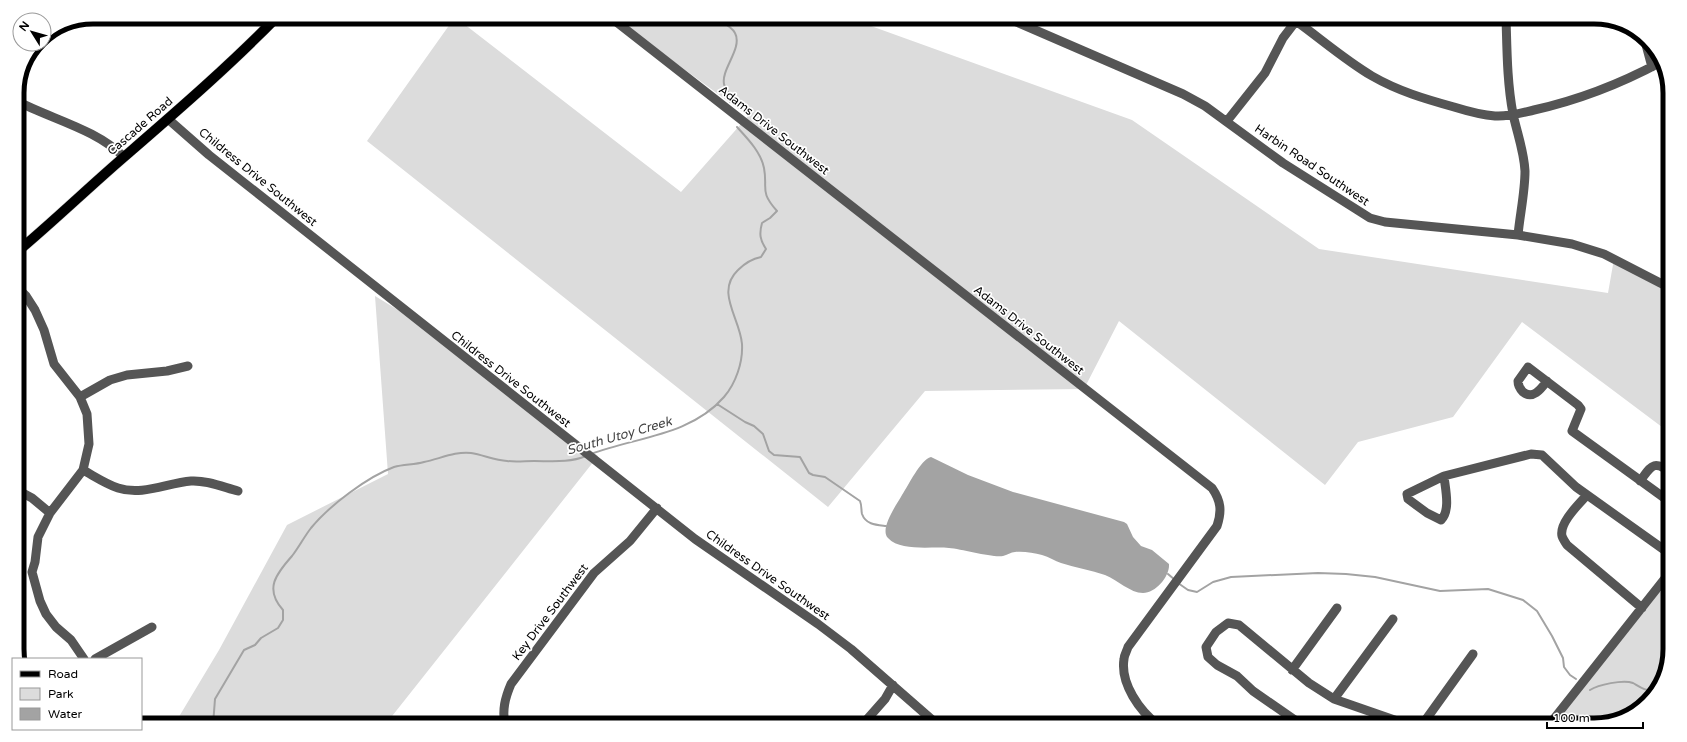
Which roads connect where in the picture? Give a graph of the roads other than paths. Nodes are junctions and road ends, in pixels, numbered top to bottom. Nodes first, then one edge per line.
1 (270, 24) edge
2 (619, 24) edge
3 (1021, 24) edge
4 (1293, 24) edge
5 (1304, 24) edge
6 (1506, 24) edge
7 (1647, 50) edge
8 (1657, 64) edge
9 (1652, 67) junction
10 (24, 105) edge
11 (1514, 115) junction
12 (168, 119) junction
13 (1227, 121) junction
14 (124, 157) junction
15 (1518, 235) junction
16 (24, 246) edge
17 (1663, 284) edge
18 (24, 294) edge
19 (188, 366) dead end
20 (1547, 381) dead end
21 (80, 397) junction
22 (1663, 467) edge
23 (83, 470) junction
24 (1444, 476) junction
25 (1640, 481) junction
26 (238, 491) dead end
27 (24, 494) edge
28 (1587, 495) junction
29 (1663, 496) edge
30 (657, 508) junction
31 (50, 513) junction
32 (1663, 549) edge
33 (1663, 581) edge
34 (1338, 608) dead end
35 (1642, 608) junction
36 (1394, 619) dead end
37 (152, 627) dead end
38 (1473, 654) dead end
39 (83, 658) edge
40 (97, 658) edge
41 (1292, 670) junction
42 (893, 685) junction
43 (1334, 699) junction
44 (503, 718) edge
45 (868, 718) edge
46 (930, 718) edge
47 (1150, 718) edge
48 (1292, 718) edge
49 (1380, 718) edge
50 (1427, 718) edge
51 (1555, 718) edge

1 - 12 main road, Cascade Road
2 - 47 street, Adams Drive Southwest
3 - 13 street, Harbin Road Southwest
4 - 13 street
5 - 11 street
6 - 11 street
7 - 9 street
8 - 9 street
9 - 11 street
10 - 14 street
11 - 15 street
12 - 14 main road, Cascade Road
12 - 30 street, Childress Drive Southwest
13 - 15 street, Harbin Road Southwest
14 - 16 main road, Cascade Road
15 - 17 street, Harbin Road Southwest
18 - 21 street
19 - 21 street
20 - 25 street
21 - 23 street
22 - 25 street
23 - 26 street
23 - 31 street
24 - 24 street
24 - 28 street
25 - 29 street
27 - 31 street
28 - 32 street
28 - 35 street
30 - 42 street, Childress Drive Southwest
30 - 44 street, Key Drive Southwest
31 - 39 street
33 - 35 street
34 - 41 street
35 - 51 street
36 - 43 street
37 - 40 street
38 - 50 street
41 - 43 street
41 - 48 street
42 - 45 street
42 - 46 street, Childress Drive Southwest
43 - 49 street

